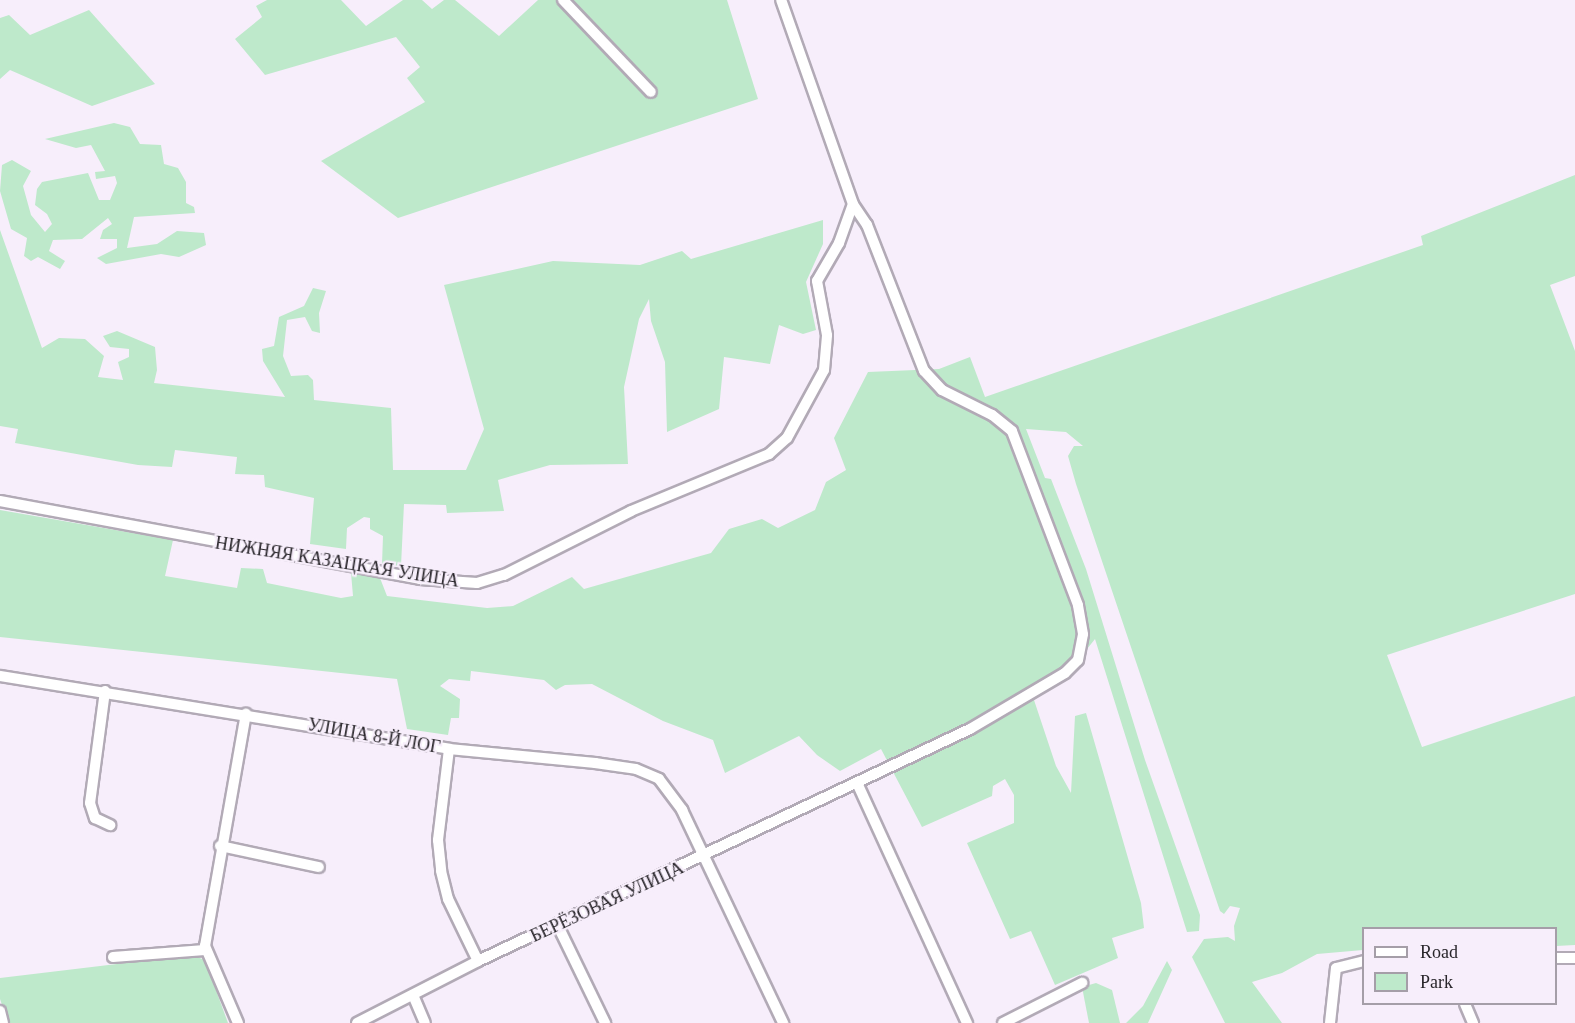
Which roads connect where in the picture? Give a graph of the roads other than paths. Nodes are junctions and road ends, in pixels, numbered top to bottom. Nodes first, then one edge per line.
1 (563, 0) edge
2 (781, 0) edge
3 (651, 92) dead end
4 (853, 204) junction
5 (0, 501) edge
6 (0, 676) edge
7 (105, 691) junction
8 (246, 714) junction
9 (449, 749) junction
10 (858, 785) junction
11 (110, 825) dead end
12 (220, 846) junction
13 (705, 855) junction
14 (319, 867) dead end
15 (558, 926) junction
16 (205, 950) junction
17 (113, 957) dead end
18 (1557, 958) edge
19 (1575, 958) edge
20 (478, 961) junction
21 (1362, 962) edge
22 (1082, 983) dead end
23 (413, 995) junction
24 (1465, 1005) edge
25 (0, 1011) edge
26 (3, 1023) edge
27 (238, 1023) edge
28 (357, 1023) edge
29 (425, 1023) edge
30 (605, 1023) edge
31 (783, 1023) edge
32 (967, 1023) edge
33 (1003, 1023) edge
34 (1330, 1023) edge
35 (1473, 1023) edge

1 - 3 street
2 - 4 street
4 - 5 street, НИЖНЯЯ КАЗАЦКАЯ УЛИЦА
4 - 10 street, БЕРЁЗОВАЯ УЛИЦА
6 - 7 street, УЛИЦА 8-Й ЛОГ
7 - 8 street, УЛИЦА 8-Й ЛОГ
7 - 11 street
8 - 9 street, УЛИЦА 8-Й ЛОГ
8 - 12 street
9 - 13 street, УЛИЦА 8-Й ЛОГ
9 - 20 street
10 - 13 street, БЕРЁЗОВАЯ УЛИЦА
10 - 32 street
12 - 14 street
12 - 16 street
13 - 15 street, БЕРЁЗОВАЯ УЛИЦА
13 - 31 street, УЛИЦА 8-Й ЛОГ
15 - 20 street, БЕРЁЗОВАЯ УЛИЦА
15 - 30 street
16 - 17 street
16 - 27 street
18 - 19 street
20 - 23 street, БЕРЁЗОВАЯ УЛИЦА
21 - 34 street
22 - 33 street
23 - 28 street, БЕРЁЗОВАЯ УЛИЦА
23 - 29 street
24 - 35 street
25 - 26 street

